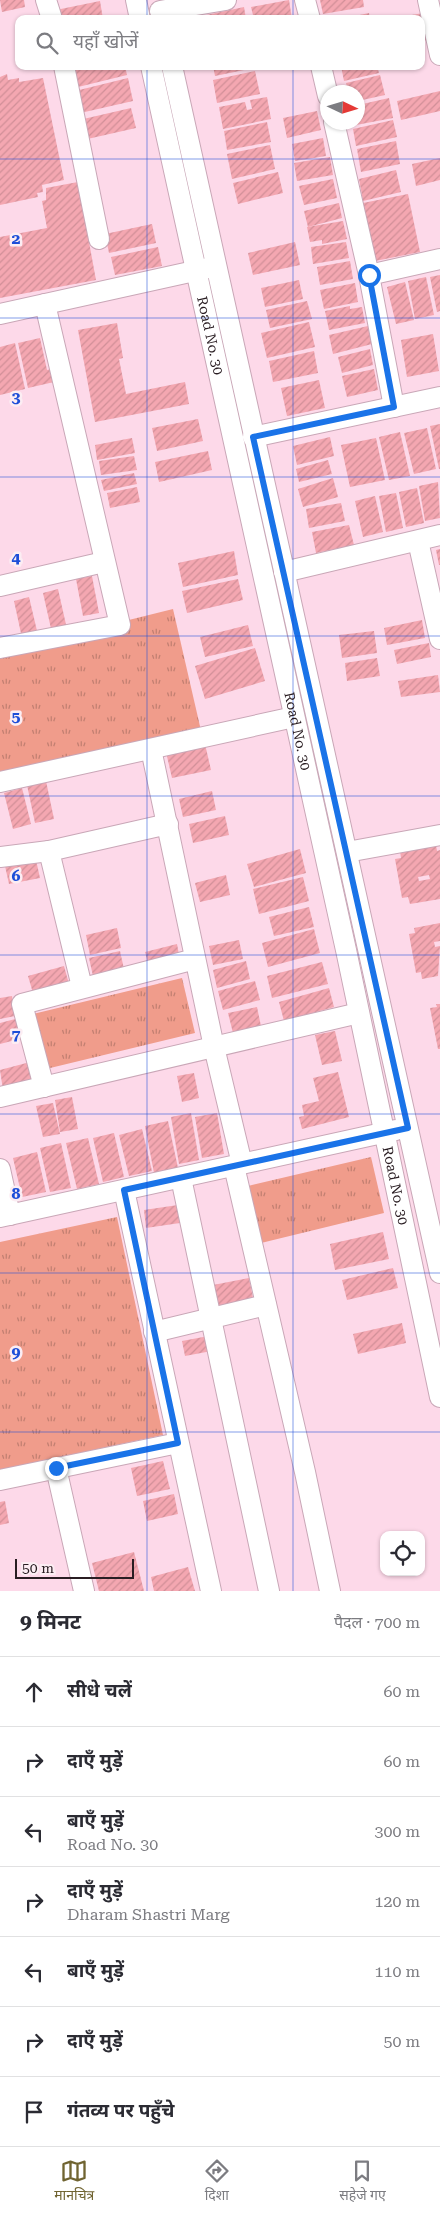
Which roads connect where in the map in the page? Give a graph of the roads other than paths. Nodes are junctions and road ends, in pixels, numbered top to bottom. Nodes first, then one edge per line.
1 (46, 0) edge
2 (136, 0) edge
3 (226, 0) edge
4 (305, 0) edge
5 (428, 0) edge
6 (160, 10) edge
7 (51, 15) edge
8 (139, 15) edge
9 (309, 15) edge
10 (440, 55) edge
11 (65, 70) edge
12 (152, 70) edge
13 (173, 70) edge
14 (321, 70) edge
15 (325, 85) edge
16 (336, 130) edge
17 (99, 239) dead end
18 (440, 259) edge
19 (215, 266) junction
20 (196, 270) junction
21 (369, 275) junction
22 (45, 304) junction
23 (0, 314) edge
24 (440, 397) edge
25 (394, 407) junction
26 (253, 437) junction
27 (440, 536) edge
28 (418, 540) junction
29 (104, 562) junction
30 (284, 572) junction
31 (0, 586) edge
32 (440, 639) edge
33 (0, 648) edge
34 (294, 717) junction
35 (151, 749) junction
36 (0, 782) edge
37 (168, 824) junction
38 (440, 835) edge
39 (49, 850) junction
40 (346, 852) junction
41 (0, 857) edge
42 (195, 959) junction
43 (82, 987) junction
44 (359, 1013) junction
45 (214, 1047) junction
46 (44, 1087) junction
47 (0, 1097) edge
48 (408, 1128) junction
49 (384, 1133) junction
50 (238, 1165) junction
51 (0, 1169) edge
52 (181, 1178) junction
53 (124, 1190) junction
54 (5, 1216) edge
55 (440, 1274) edge
56 (266, 1305) junction
57 (212, 1318) junction
58 (154, 1332) junction
59 (440, 1397) edge
60 (178, 1443) junction
61 (56, 1468) junction
62 (0, 1480) edge
63 (84, 1591) edge
64 (211, 1591) edge
65 (269, 1591) edge
66 (330, 1591) edge

1 - 7 street
2 - 8 street
3 - 6 street
4 - 9 street
5 - 10 street
11 - 17 street
12 - 20 street, Road No. 30
13 - 19 street, Road No. 30
14 - 15 street
16 - 21 street
18 - 21 street
19 - 20 street
19 - 26 street, Road No. 30
20 - 22 street
20 - 34 street, Road No. 30
21 - 25 street
22 - 23 street
22 - 29 street
24 - 25 street
25 - 26 street
26 - 30 street, Road No. 30
27 - 28 street
28 - 30 street
28 - 32 street
29 - 31 street
29 - 33 street
30 - 40 street, Road No. 30
34 - 35 street
34 - 44 street, Road No. 30
35 - 36 street
35 - 37 street
37 - 39 street
37 - 42 street
38 - 40 street
39 - 41 street
39 - 43 street
40 - 48 street, Road No. 30
42 - 43 street
42 - 45 street
43 - 46 street
44 - 45 street
44 - 49 street, Road No. 30
45 - 46 street
45 - 50 street
46 - 47 street
48 - 49 street
48 - 55 street, Road No. 30
49 - 50 street
49 - 59 street, Road No. 30
50 - 52 street
50 - 56 street
51 - 54 street
52 - 53 street
52 - 57 street
53 - 54 street
53 - 58 street
56 - 57 street
56 - 66 street
57 - 58 street
57 - 65 street
58 - 60 street
60 - 61 street
60 - 64 street
61 - 62 street
61 - 63 street

